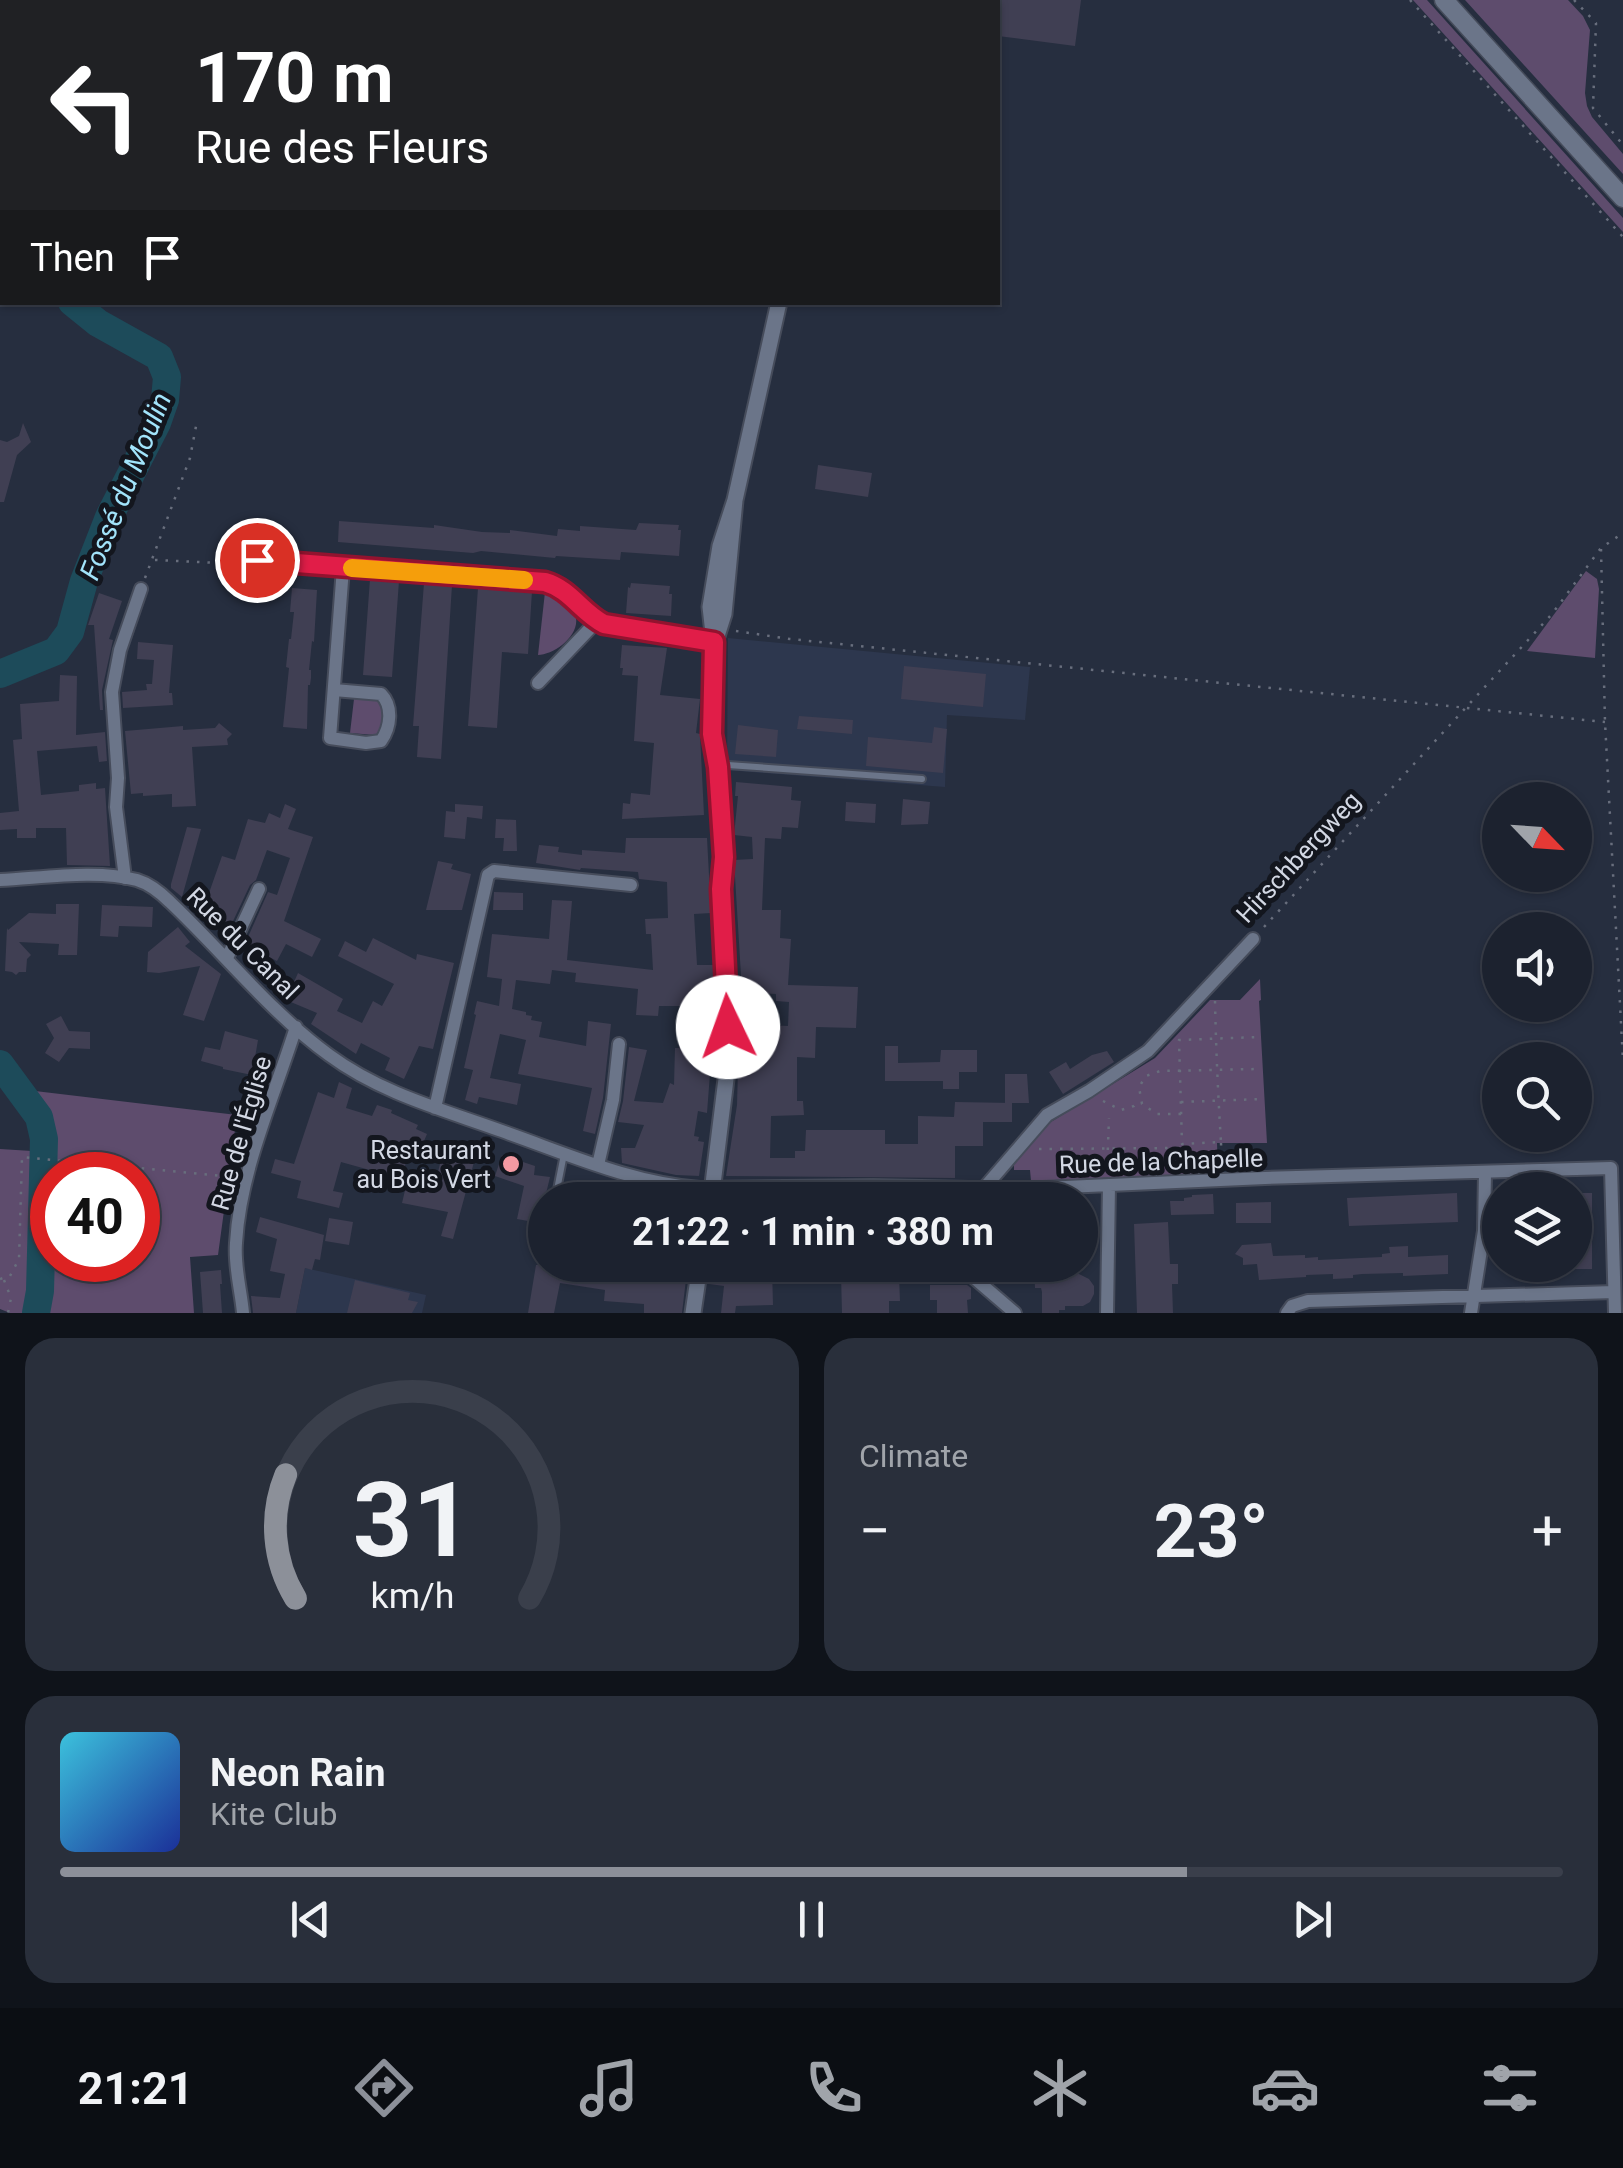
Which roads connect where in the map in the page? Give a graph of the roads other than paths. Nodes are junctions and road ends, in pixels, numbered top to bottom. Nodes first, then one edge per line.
1 (1444, 0) edge
2 (1623, 198) edge
3 (777, 305) edge
4 (257, 560) road end
5 (343, 568) junction
6 (141, 589) road end
7 (597, 621) junction
8 (717, 636) junction
9 (538, 683) dead end
10 (334, 690) junction
11 (718, 767) junction
12 (922, 779) dead end
13 (125, 878) junction
14 (0, 880) edge
15 (631, 885) dead end
16 (260, 888) dead end
17 (1253, 938) road end
18 (226, 958) junction
19 (296, 1027) junction
20 (619, 1044) dead end
21 (434, 1108) junction
22 (564, 1153) junction
23 (598, 1165) junction
24 (1509, 1172) edge
25 (1482, 1173) edge
26 (558, 1182) edge
27 (654, 1182) edge
28 (713, 1182) edge
29 (990, 1182) edge
30 (1109, 1185) junction
31 (1098, 1186) edge
32 (1482, 1244) edge
33 (698, 1282) edge
34 (979, 1282) edge
35 (1614, 1292) junction
36 (1474, 1296) junction
37 (243, 1313) edge
38 (693, 1313) edge
39 (1014, 1313) edge
40 (1107, 1313) edge
41 (1288, 1313) edge
42 (1471, 1313) edge
43 (1614, 1313) edge

1 - 2 main road
3 - 8 street
4 - 5 street
5 - 7 street
5 - 10 street
6 - 13 street
7 - 8 street
7 - 9 street
8 - 11 street
10 - 10 street
11 - 12 lane
11 - 28 street
13 - 14 street, Rue du Canal
13 - 18 street, Rue du Canal
15 - 21 street
16 - 18 street
17 - 29 street, Hirschbergweg
18 - 19 street, Rue du Canal
19 - 21 street, Rue du Canal
19 - 37 street, Rue de l'Église
20 - 23 street
21 - 22 street, Rue du Canal
22 - 23 street, Rue du Canal
22 - 26 lane
23 - 27 street, Rue du Canal
24 - 35 street, Rue de la Chapelle
25 - 30 street, Rue de la Chapelle
30 - 31 street, Rue de la Chapelle
30 - 40 street
32 - 36 street
33 - 38 street
34 - 39 street
35 - 36 street
35 - 43 street
36 - 41 street
36 - 42 street

